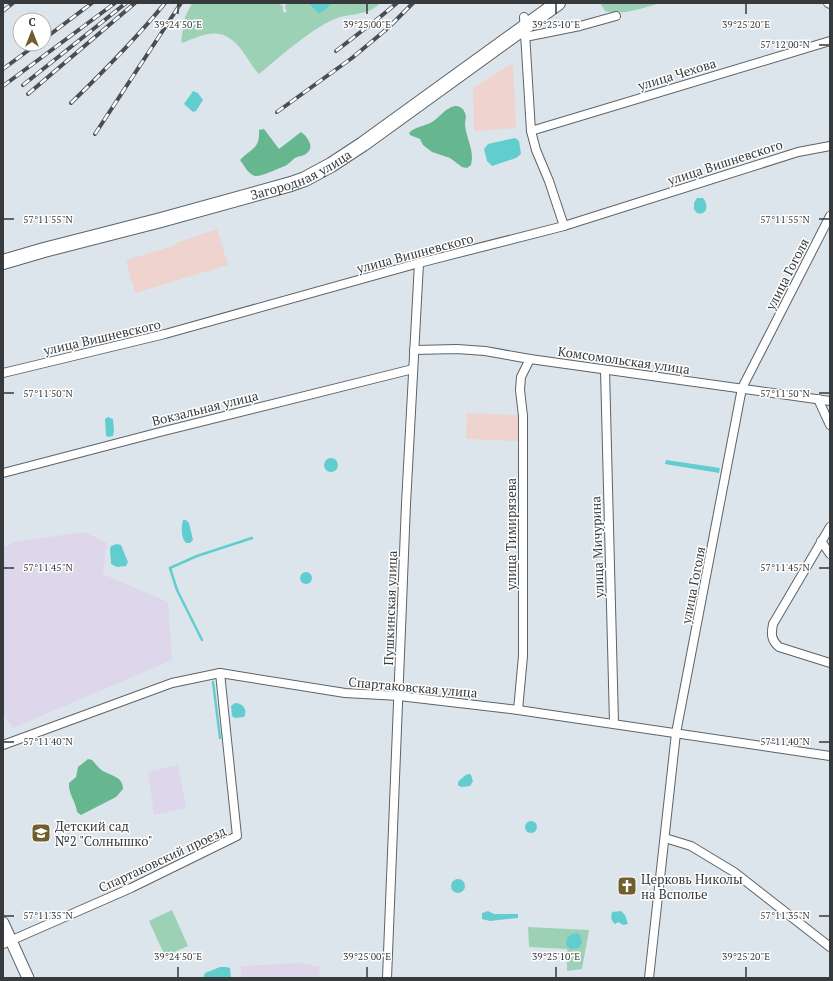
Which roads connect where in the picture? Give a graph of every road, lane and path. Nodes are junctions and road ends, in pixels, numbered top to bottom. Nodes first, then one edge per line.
1 (544, 3) edge
2 (558, 3) edge
3 (616, 16) dead end
4 (525, 27) junction
5 (830, 40) edge
6 (531, 131) junction
7 (830, 146) edge
8 (830, 216) edge
9 (564, 226) junction
10 (827, 231) edge
11 (3, 255) edge
12 (3, 262) edge
13 (419, 263) junction
14 (414, 350) junction
15 (530, 359) junction
16 (413, 370) junction
17 (605, 370) junction
18 (3, 373) edge
19 (742, 388) junction
20 (818, 399) junction
21 (830, 401) edge
22 (830, 425) edge
23 (3, 473) edge
24 (830, 527) edge
25 (821, 541) junction
26 (830, 554) edge
27 (830, 663) edge
28 (220, 673) junction
29 (399, 696) junction
30 (518, 710) junction
31 (614, 724) junction
32 (676, 733) junction
33 (3, 745) edge
34 (830, 756) edge
35 (665, 838) junction
36 (3, 923) edge
37 (7, 942) edge
38 (830, 947) edge
39 (28, 978) edge
40 (387, 978) edge
41 (648, 978) edge

1 - 4 highway, Загородная улица
2 - 4 highway, Загородная улица
3 - 4 street
4 - 6 street
4 - 11 highway, Загородная улица
4 - 12 highway, Загородная улица
5 - 6 street, улица Чехова
6 - 9 street
7 - 9 street, улица Вишневского
8 - 10 street, улица Гоголя
9 - 13 street, улица Вишневского
10 - 19 street, улица Гоголя
13 - 14 street, Пушкинская улица
13 - 18 street, улица Вишневского
14 - 15 street, Комсомольская улица
14 - 16 street, Пушкинская улица
15 - 17 street, Комсомольская улица
15 - 30 street, улица Тимирязева
16 - 23 street, Вокзальная улица
16 - 29 street, Пушкинская улица
17 - 19 street, Комсомольская улица
17 - 31 street, улица Мичурина
19 - 20 street, Комсомольская улица
19 - 32 street, улица Гоголя
20 - 21 street, Комсомольская улица
20 - 22 street
24 - 25 street
25 - 26 street
25 - 27 street
28 - 29 street, Спартаковская улица
28 - 33 street, Спартаковская улица
28 - 37 street, Спартаковский проезд
29 - 30 street, Спартаковская улица
29 - 40 street, Пушкинская улица
30 - 31 street, Спартаковская улица
31 - 32 street, Спартаковская улица
32 - 34 street, Спартаковская улица
32 - 35 street, улица Гоголя
35 - 38 street
35 - 41 street, улица Гоголя
36 - 37 street
37 - 39 street

